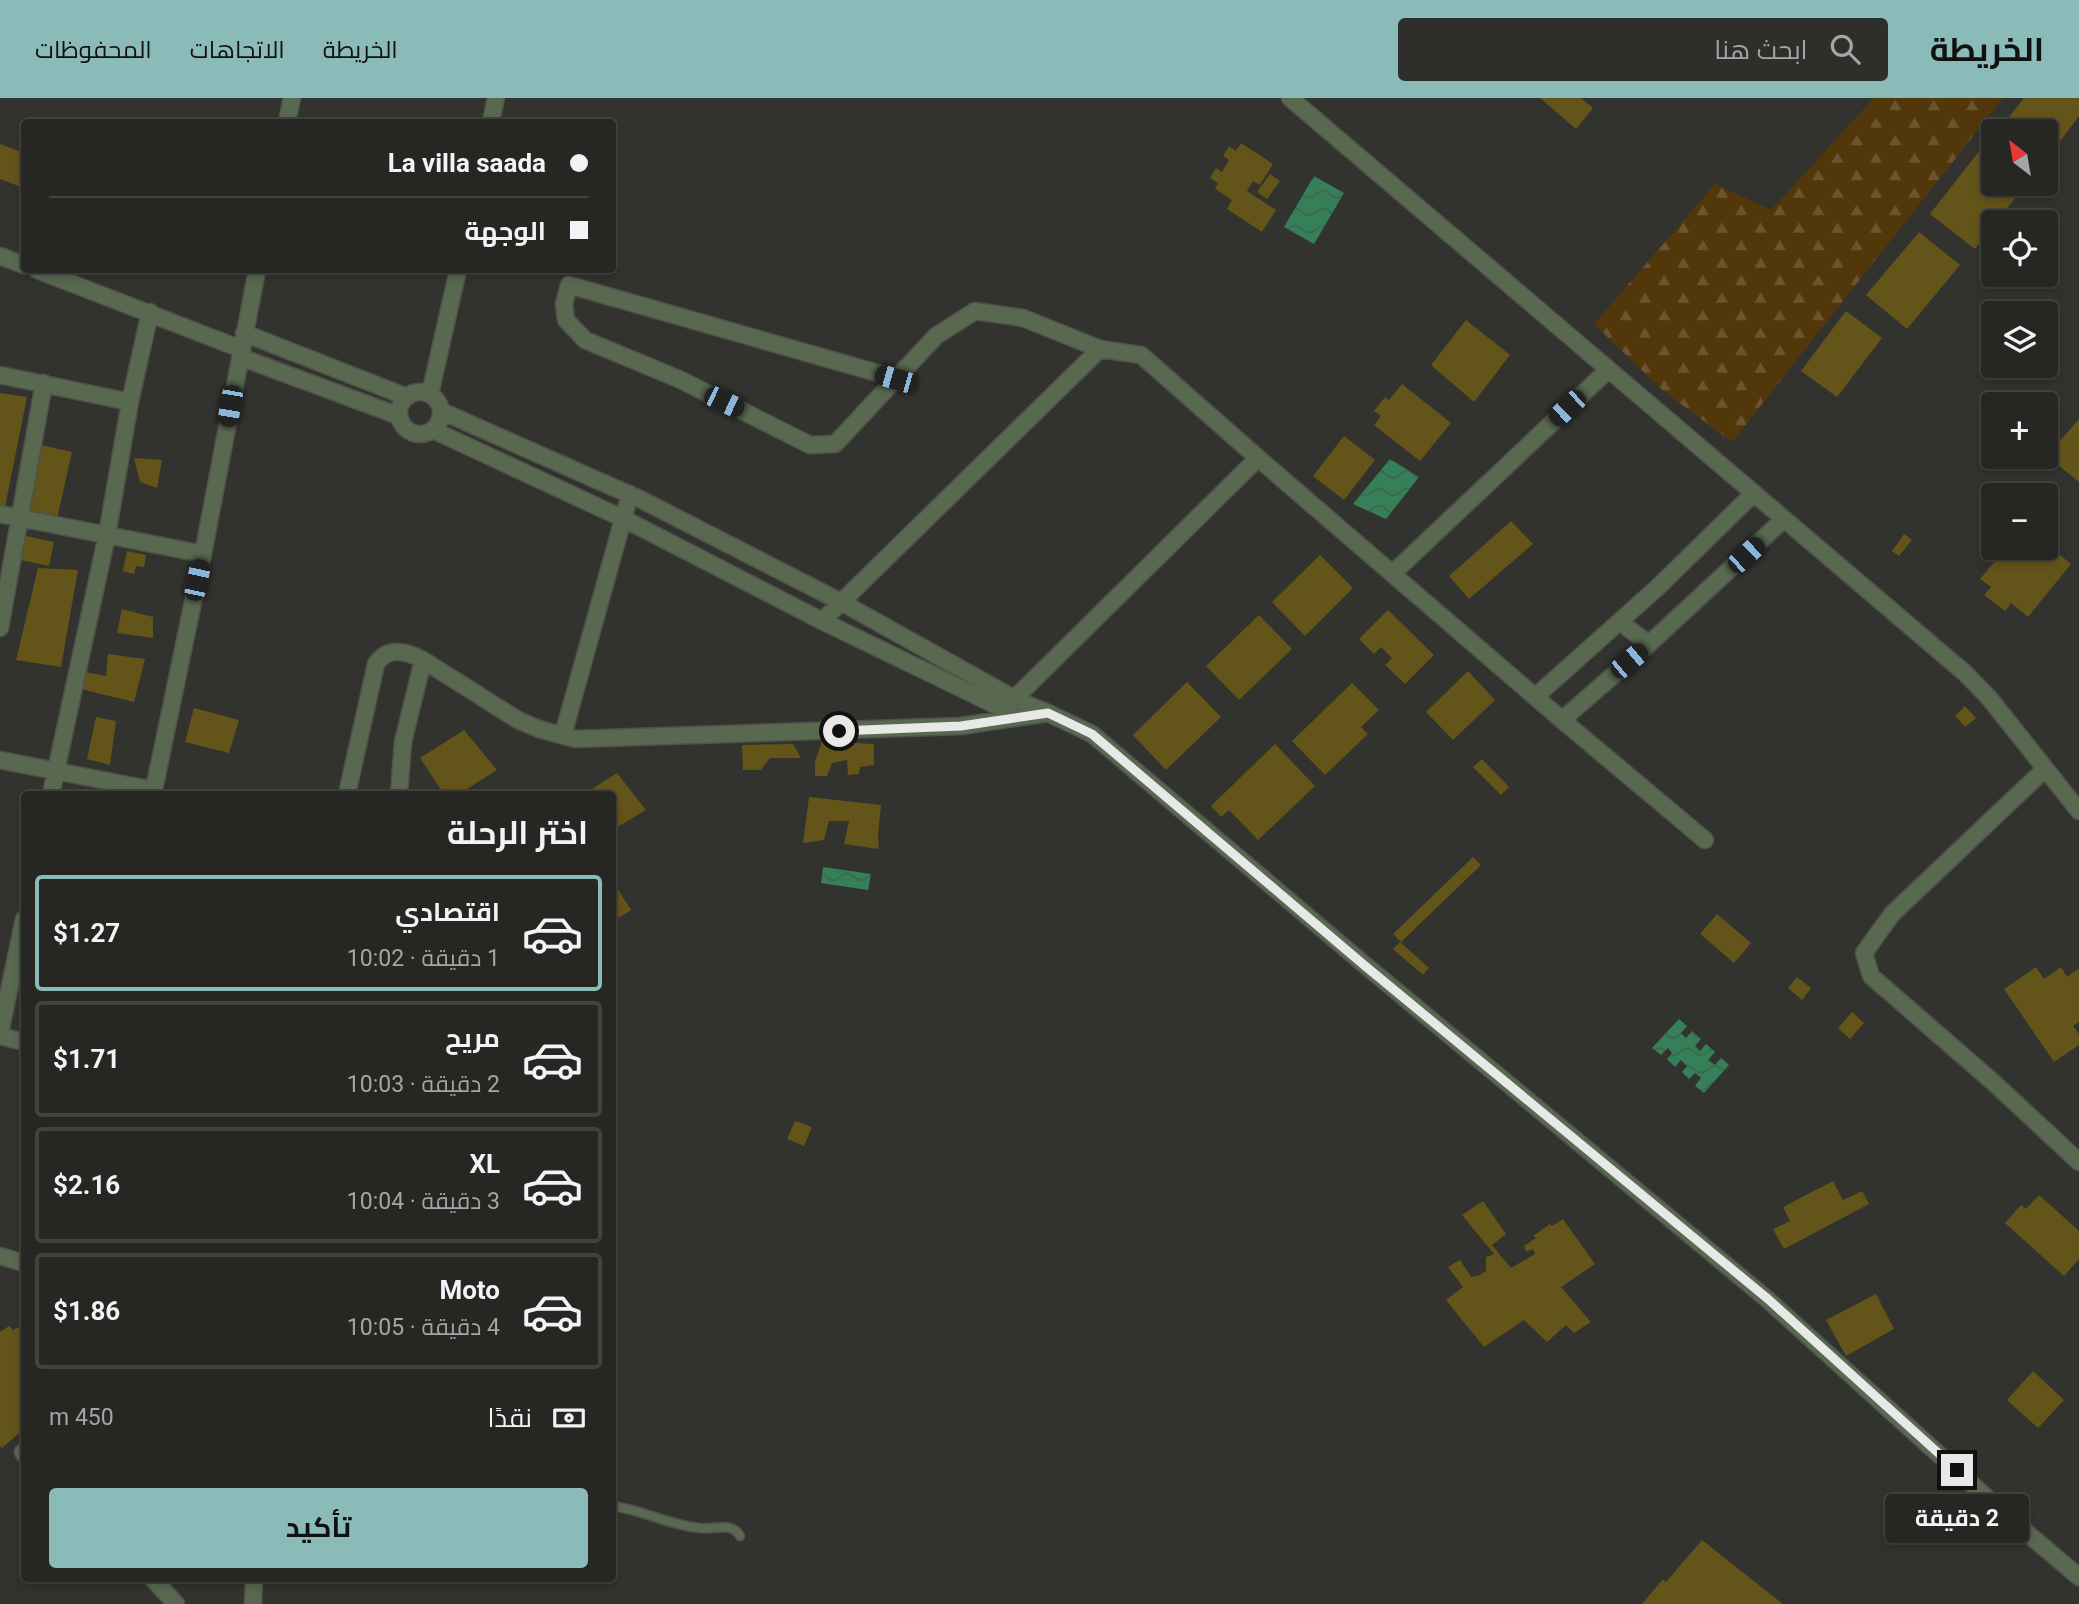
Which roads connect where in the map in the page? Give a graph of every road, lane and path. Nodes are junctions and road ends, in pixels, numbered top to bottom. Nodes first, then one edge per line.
1 (292, 98) edge
2 (496, 98) edge
3 (1290, 98) edge
4 (288, 119) edge
5 (492, 119) edge
6 (0, 256) edge
7 (21, 264) edge
8 (45, 273) edge
9 (256, 273) edge
10 (457, 273) edge
11 (150, 312) junction
12 (241, 346) junction
13 (1100, 349) junction
14 (1608, 370) junction
15 (0, 375) edge
16 (895, 379) junction
17 (44, 383) junction
18 (430, 394) junction
19 (407, 397) junction
20 (130, 402) junction
21 (441, 411) junction
22 (399, 416) junction
23 (433, 430) junction
24 (1258, 458) junction
25 (1754, 493) junction
26 (630, 495) junction
27 (0, 513) edge
28 (20, 517) junction
29 (624, 519) junction
30 (1784, 519) junction
31 (107, 535) junction
32 (203, 554) junction
33 (1392, 574) junction
34 (841, 602) junction
35 (822, 621) junction
36 (1620, 622) junction
37 (0, 628) edge
38 (1649, 644) junction
39 (423, 660) junction
40 (1535, 696) junction
41 (1010, 709) junction
42 (1562, 720) junction
43 (563, 735) junction
44 (0, 760) edge
45 (2045, 769) junction
46 (56, 771) junction
47 (52, 791) edge
48 (148, 791) edge
49 (153, 791) edge
50 (348, 791) edge
51 (399, 791) edge
52 (2079, 811) edge
53 (1705, 840) dead end
54 (21, 933) edge
55 (0, 1034) edge
56 (21, 1041) edge
57 (2079, 1162) edge
58 (0, 1256) edge
59 (21, 1262) edge
60 (616, 1507) edge
61 (740, 1536) dead end
62 (2079, 1577) edge
63 (156, 1582) edge
64 (254, 1582) edge
65 (176, 1604) edge
66 (253, 1604) edge

1 - 4 street
2 - 5 street
3 - 14 street
6 - 7 street
8 - 11 street
9 - 12 street
10 - 18 street
11 - 12 street
11 - 20 street
12 - 19 street
12 - 22 street
12 - 32 street
13 - 16 street
13 - 24 street
13 - 34 street
14 - 25 street
14 - 33 street
15 - 17 street
16 - 16 street
17 - 20 street
17 - 28 street
18 - 19 street
18 - 21 street
19 - 22 street
20 - 31 street
21 - 23 street
21 - 26 street
22 - 23 street
23 - 29 street
24 - 33 street
24 - 41 street
25 - 30 street
25 - 36 street
26 - 29 street
26 - 34 street
27 - 28 street
28 - 31 street
28 - 37 street
29 - 35 street
29 - 43 street
30 - 38 street
30 - 45 street
31 - 32 street
31 - 46 street
32 - 49 street
33 - 40 street
34 - 35 street
34 - 41 street
35 - 41 street
36 - 38 street
36 - 40 street
38 - 42 street
39 - 43 street
39 - 50 street
39 - 51 street
40 - 42 street
41 - 43 street
41 - 62 street
42 - 53 street
44 - 46 street
45 - 52 street
45 - 57 street
46 - 47 street
46 - 48 street
54 - 55 street
55 - 56 street
58 - 59 street
60 - 61 lane
63 - 65 street
64 - 66 street

